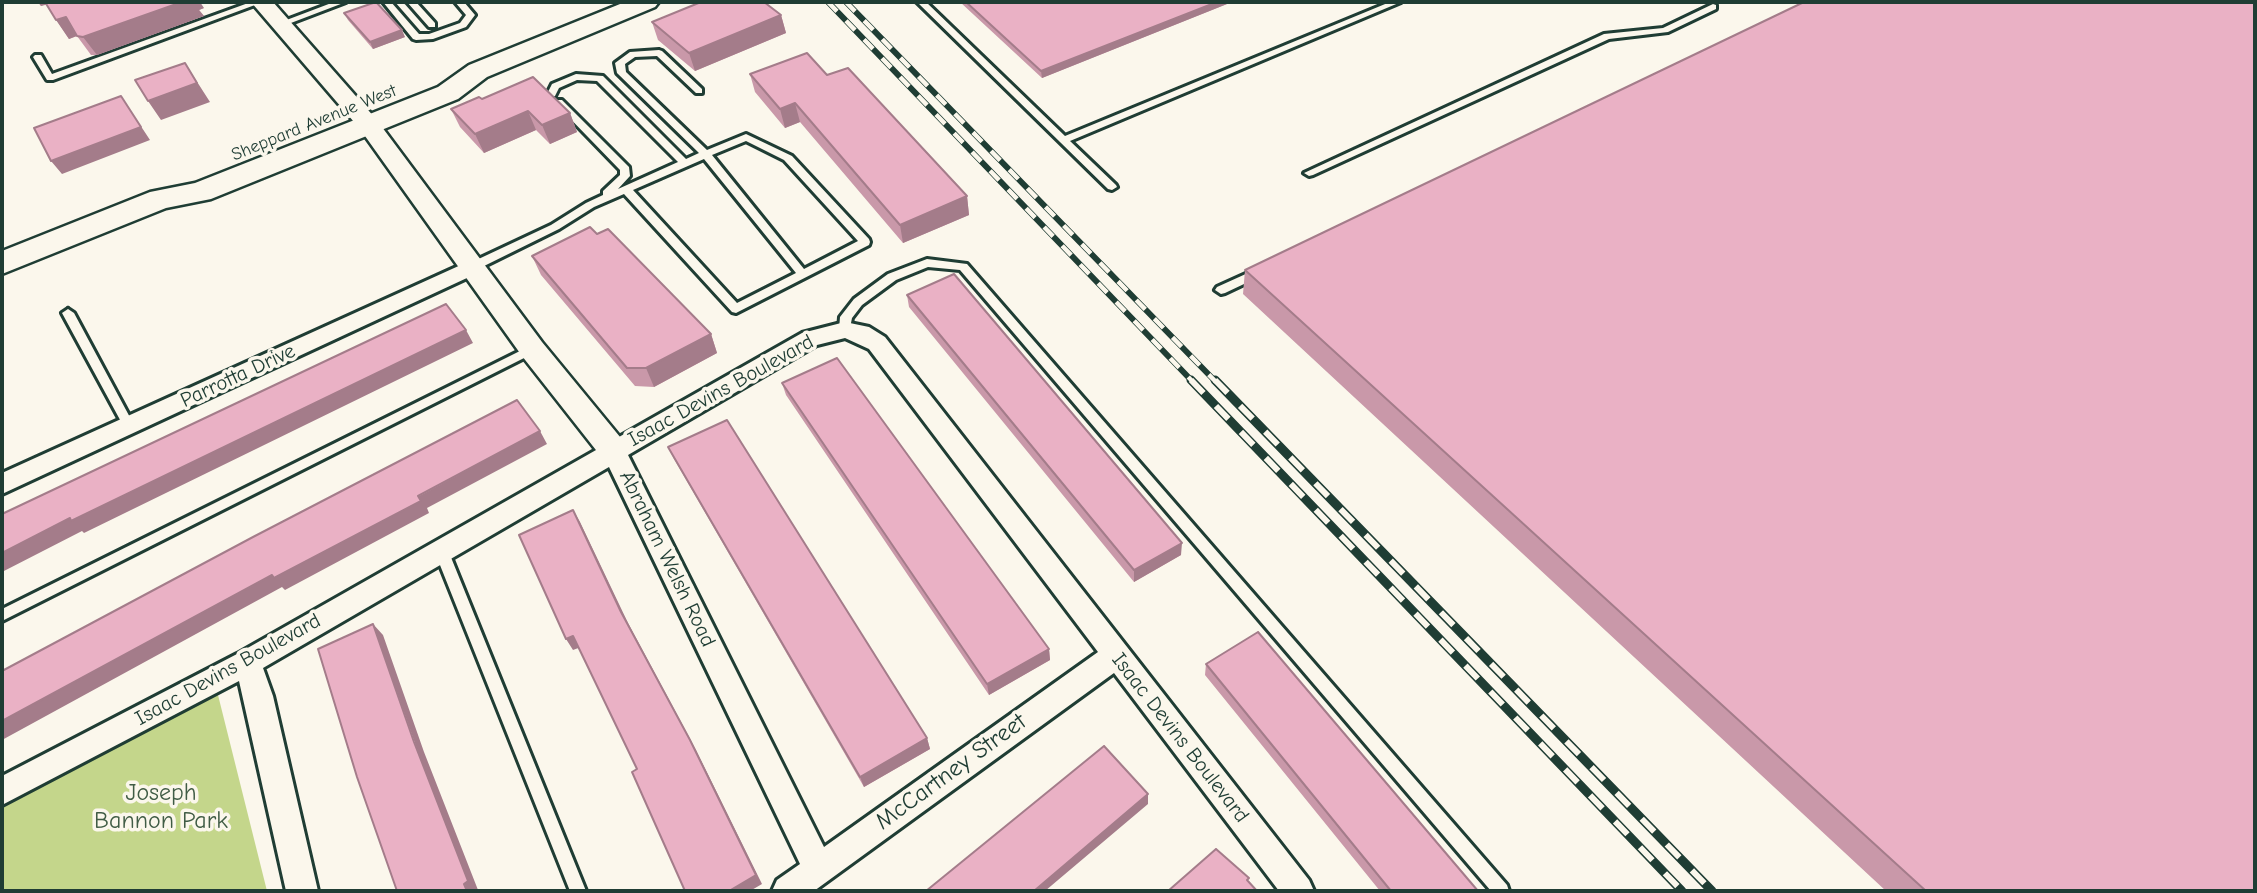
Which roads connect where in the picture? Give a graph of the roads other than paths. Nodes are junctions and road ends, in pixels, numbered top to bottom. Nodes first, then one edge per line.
1 (261, 2) edge
2 (342, 2) edge
3 (387, 2) edge
4 (411, 2) edge
5 (459, 2) edge
6 (646, 2) edge
7 (921, 2) edge
8 (1397, 2) edge
9 (1713, 7) dead end
10 (280, 24) junction
11 (432, 25) dead end
12 (38, 57) dead end
13 (699, 91) dead end
14 (359, 115) junction
15 (1064, 140) junction
16 (706, 155) junction
17 (685, 163) junction
18 (1309, 173) dead end
19 (1112, 187) dead end
20 (626, 190) junction
21 (590, 205) junction
22 (2, 263) edge
23 (474, 266) junction
24 (1271, 266) edge
25 (803, 275) junction
26 (1221, 290) dead end
27 (68, 313) dead end
28 (845, 331) junction
29 (532, 349) junction
30 (130, 426) junction
31 (614, 451) junction
32 (2, 485) edge
33 (441, 551) junction
34 (2, 615) edge
35 (1116, 655) junction
36 (247, 663) junction
37 (2, 791) edge
38 (818, 868) junction
39 (302, 891) edge
40 (578, 891) edge
41 (788, 891) edge
42 (1298, 891) edge
43 (1501, 891) edge

1 - 10 street, Abraham Welsh Road
1 - 12 lane
2 - 10 lane
3 - 5 lane
4 - 11 lane
6 - 14 main road, Sheppard Avenue West
7 - 15 lane
8 - 15 lane
9 - 18 lane
10 - 14 street, Abraham Welsh Road
13 - 16 lane
14 - 22 main road, Sheppard Avenue West
14 - 23 street, Abraham Welsh Road
15 - 19 lane
16 - 17 lane
16 - 25 lane
16 - 25 lane
17 - 20 lane
17 - 21 lane
20 - 21 lane
20 - 25 lane
21 - 23 lane
23 - 29 street, Abraham Welsh Road
23 - 30 street, Parrotta Drive
24 - 26 lane
27 - 30 lane
28 - 31 street, Isaac Devins Boulevard
28 - 35 street, Isaac Devins Boulevard
28 - 43 lane
29 - 31 street, Abraham Welsh Road
29 - 34 lane
30 - 32 street, Parrotta Drive
31 - 33 street, Isaac Devins Boulevard
31 - 38 street, Abraham Welsh Road
33 - 36 street, Isaac Devins Boulevard
33 - 40 lane
35 - 38 street, McCartney Street
35 - 42 street, Isaac Devins Boulevard
36 - 37 street, Isaac Devins Boulevard
36 - 39 street
38 - 41 street, McCartney Street

